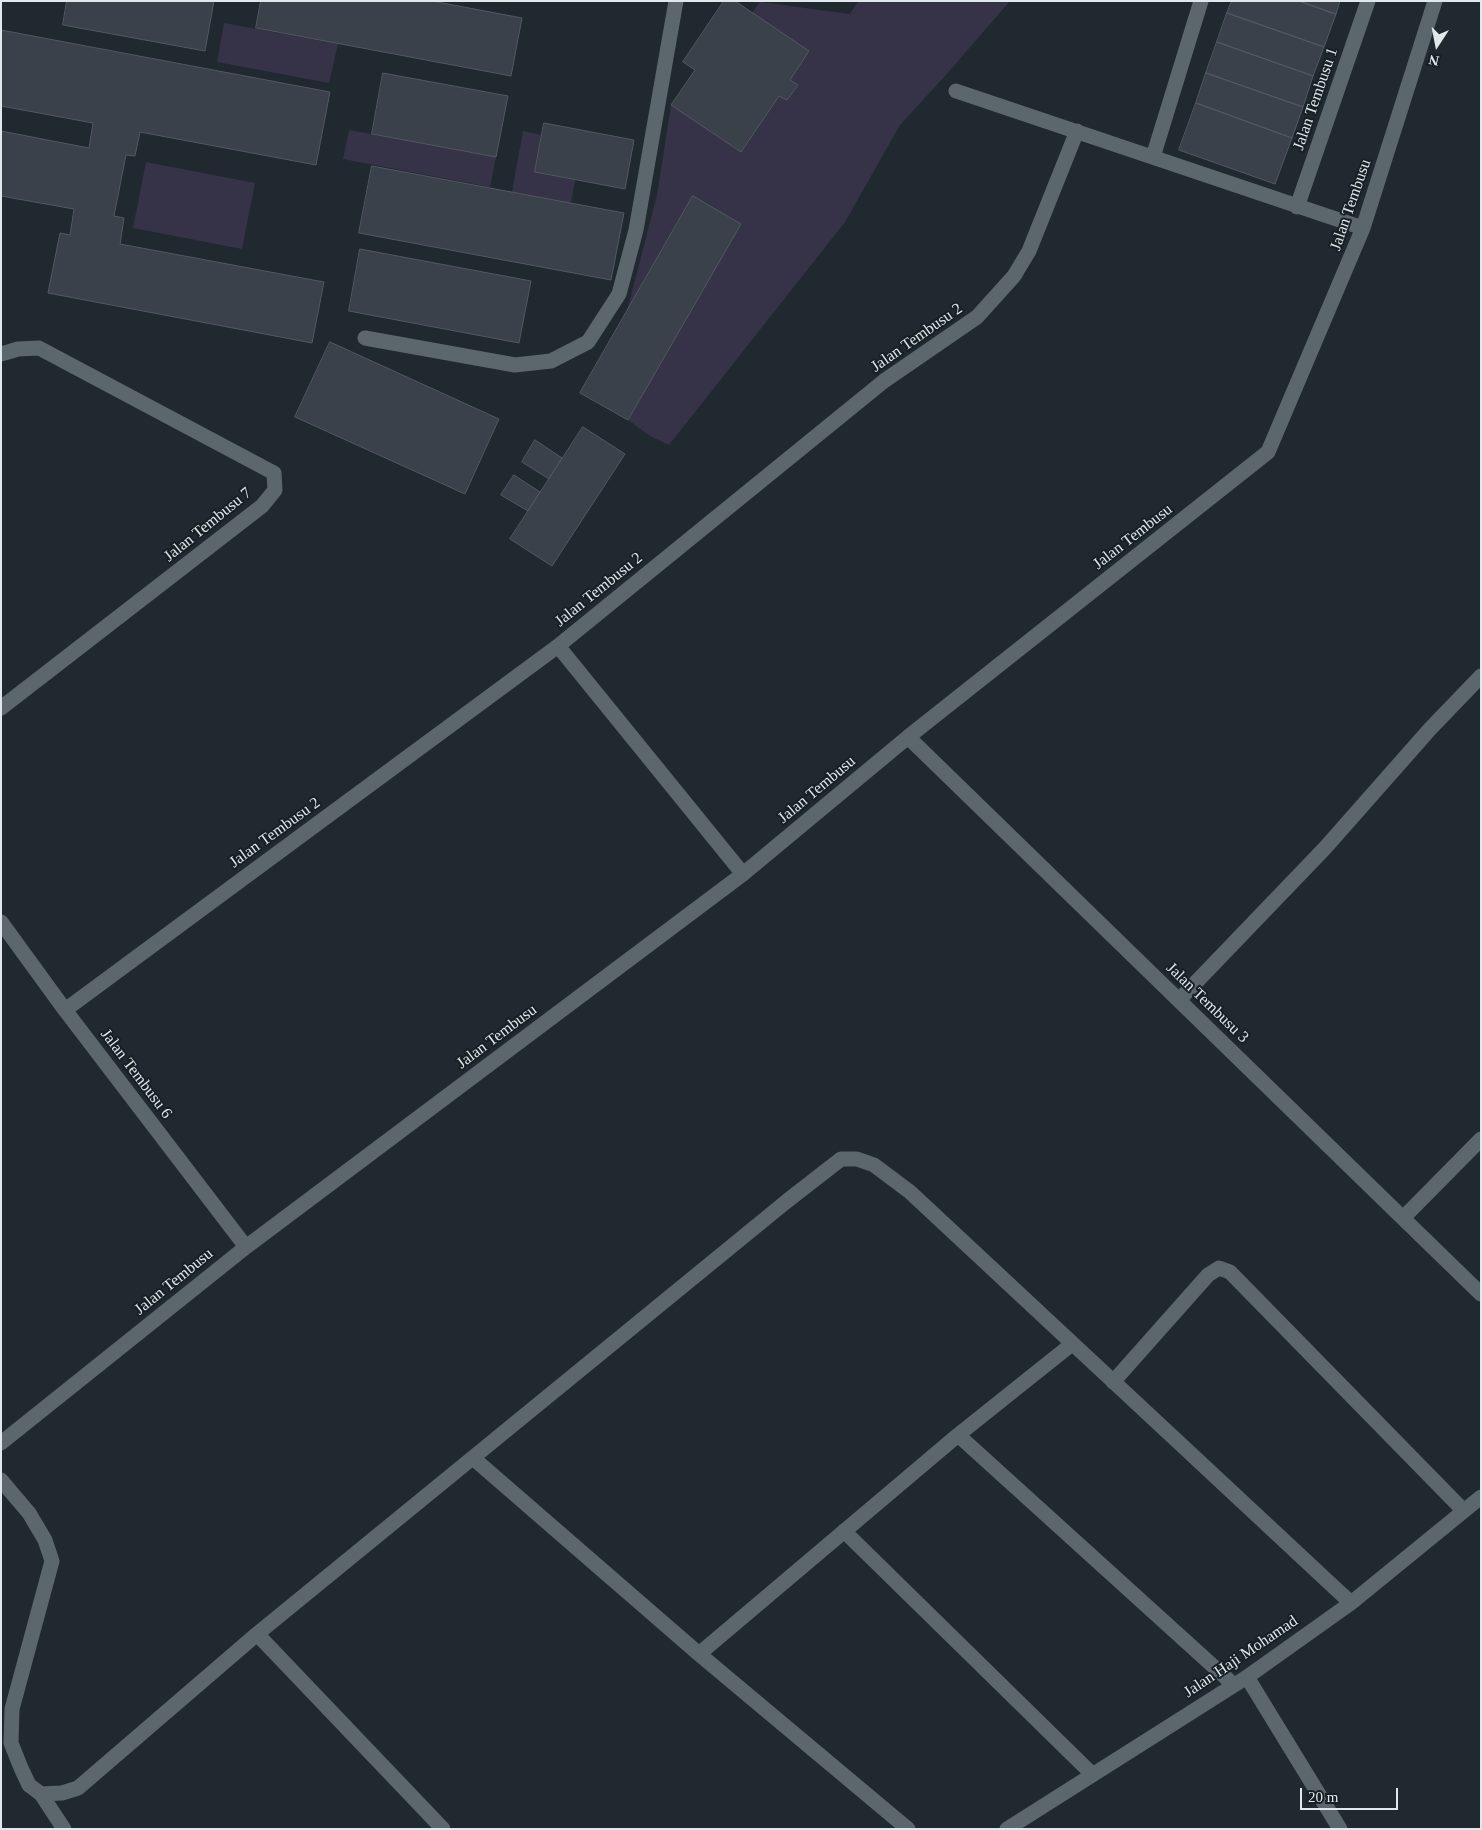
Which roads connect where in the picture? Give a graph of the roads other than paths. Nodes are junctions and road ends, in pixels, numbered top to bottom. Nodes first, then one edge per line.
1 (676, 1) edge
2 (1201, 1) edge
3 (1368, 1) edge
4 (1435, 1) edge
5 (956, 91) dead end
6 (1077, 132) junction
7 (1153, 157) junction
8 (1297, 207) junction
9 (1363, 228) junction
10 (365, 338) dead end
11 (1, 354) edge
12 (558, 646) junction
13 (1481, 676) edge
14 (1, 708) edge
15 (908, 737) junction
16 (743, 874) junction
17 (1, 922) edge
18 (1179, 1000) junction
19 (65, 1010) junction
20 (1481, 1139) edge
21 (1403, 1218) junction
22 (246, 1247) junction
23 (1481, 1294) edge
24 (1072, 1344) junction
25 (1113, 1382) junction
26 (958, 1435) junction
27 (1, 1442) edge
28 (474, 1458) junction
29 (1, 1480) edge
30 (1481, 1498) edge
31 (1464, 1511) junction
32 (844, 1531) junction
33 (1351, 1603) junction
34 (256, 1634) junction
35 (699, 1654) junction
36 (1247, 1677) junction
37 (1234, 1685) junction
38 (1092, 1774) junction
39 (41, 1794) junction
40 (64, 1829) edge
41 (443, 1829) edge
42 (908, 1829) edge
43 (1007, 1829) edge
44 (1340, 1829) edge

1 - 10 street
2 - 7 street
3 - 8 street, Jalan Tembusu 1
4 - 9 street, Jalan Tembusu
5 - 6 street
6 - 7 street
6 - 12 street, Jalan Tembusu 2
7 - 8 street
8 - 9 street
9 - 15 street, Jalan Tembusu
11 - 14 street, Jalan Tembusu 7
12 - 16 street
12 - 19 street, Jalan Tembusu 2
13 - 18 street
15 - 16 street, Jalan Tembusu
15 - 18 street, Jalan Tembusu 3
16 - 22 street, Jalan Tembusu
17 - 19 street, Jalan Tembusu 6
18 - 21 street, Jalan Tembusu 3
19 - 22 street, Jalan Tembusu 6
20 - 21 street
21 - 23 street, Jalan Tembusu 3
22 - 27 street, Jalan Tembusu
24 - 25 street
24 - 26 street
24 - 28 street
25 - 31 street
25 - 33 street
26 - 32 street
26 - 37 street
28 - 34 street
28 - 35 street
29 - 39 street
30 - 31 street, Jalan Haji Mohamad
31 - 33 street, Jalan Haji Mohamad
32 - 35 street
32 - 38 street
33 - 36 street, Jalan Haji Mohamad
34 - 39 street
34 - 41 street
35 - 42 street
36 - 37 street, Jalan Haji Mohamad
36 - 44 street
37 - 38 street, Jalan Haji Mohamad
38 - 43 street, Jalan Haji Mohamad
39 - 40 street

